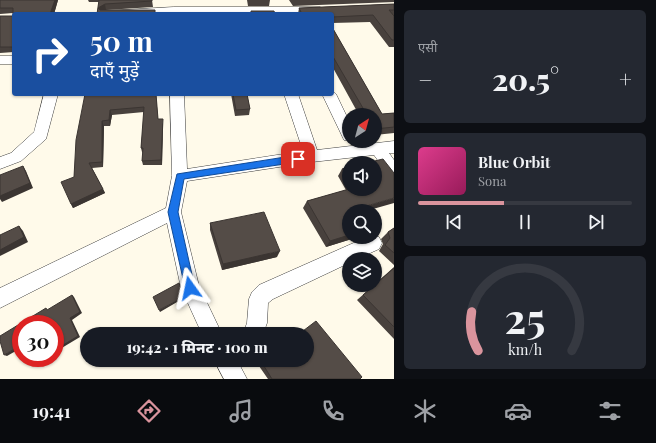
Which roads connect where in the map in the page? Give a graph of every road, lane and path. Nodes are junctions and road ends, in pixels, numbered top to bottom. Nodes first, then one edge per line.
1 (283, 0) edge
2 (174, 8) edge
3 (333, 9) edge
4 (129, 12) edge
5 (250, 12) edge
6 (289, 12) edge
7 (300, 12) edge
8 (0, 60) edge
9 (12, 60) edge
10 (51, 96) edge
11 (177, 96) edge
12 (292, 96) edge
13 (329, 96) edge
14 (342, 122) edge
15 (394, 147) edge
16 (349, 148) edge
17 (366, 148) edge
18 (378, 149) junction
19 (312, 156) junction
20 (0, 162) edge
21 (394, 172) edge
22 (180, 176) junction
23 (173, 212) junction
24 (371, 244) edge
25 (0, 298) edge
26 (209, 327) edge
27 (256, 327) edge

1 - 6 street
2 - 4 street
2 - 5 street
3 - 7 street
8 - 9 street
10 - 20 street
11 - 22 street
12 - 19 street
13 - 14 street
15 - 18 street
16 - 19 street
17 - 18 street
18 - 21 street
19 - 22 street
22 - 23 street
23 - 25 street
23 - 26 street
24 - 27 street

